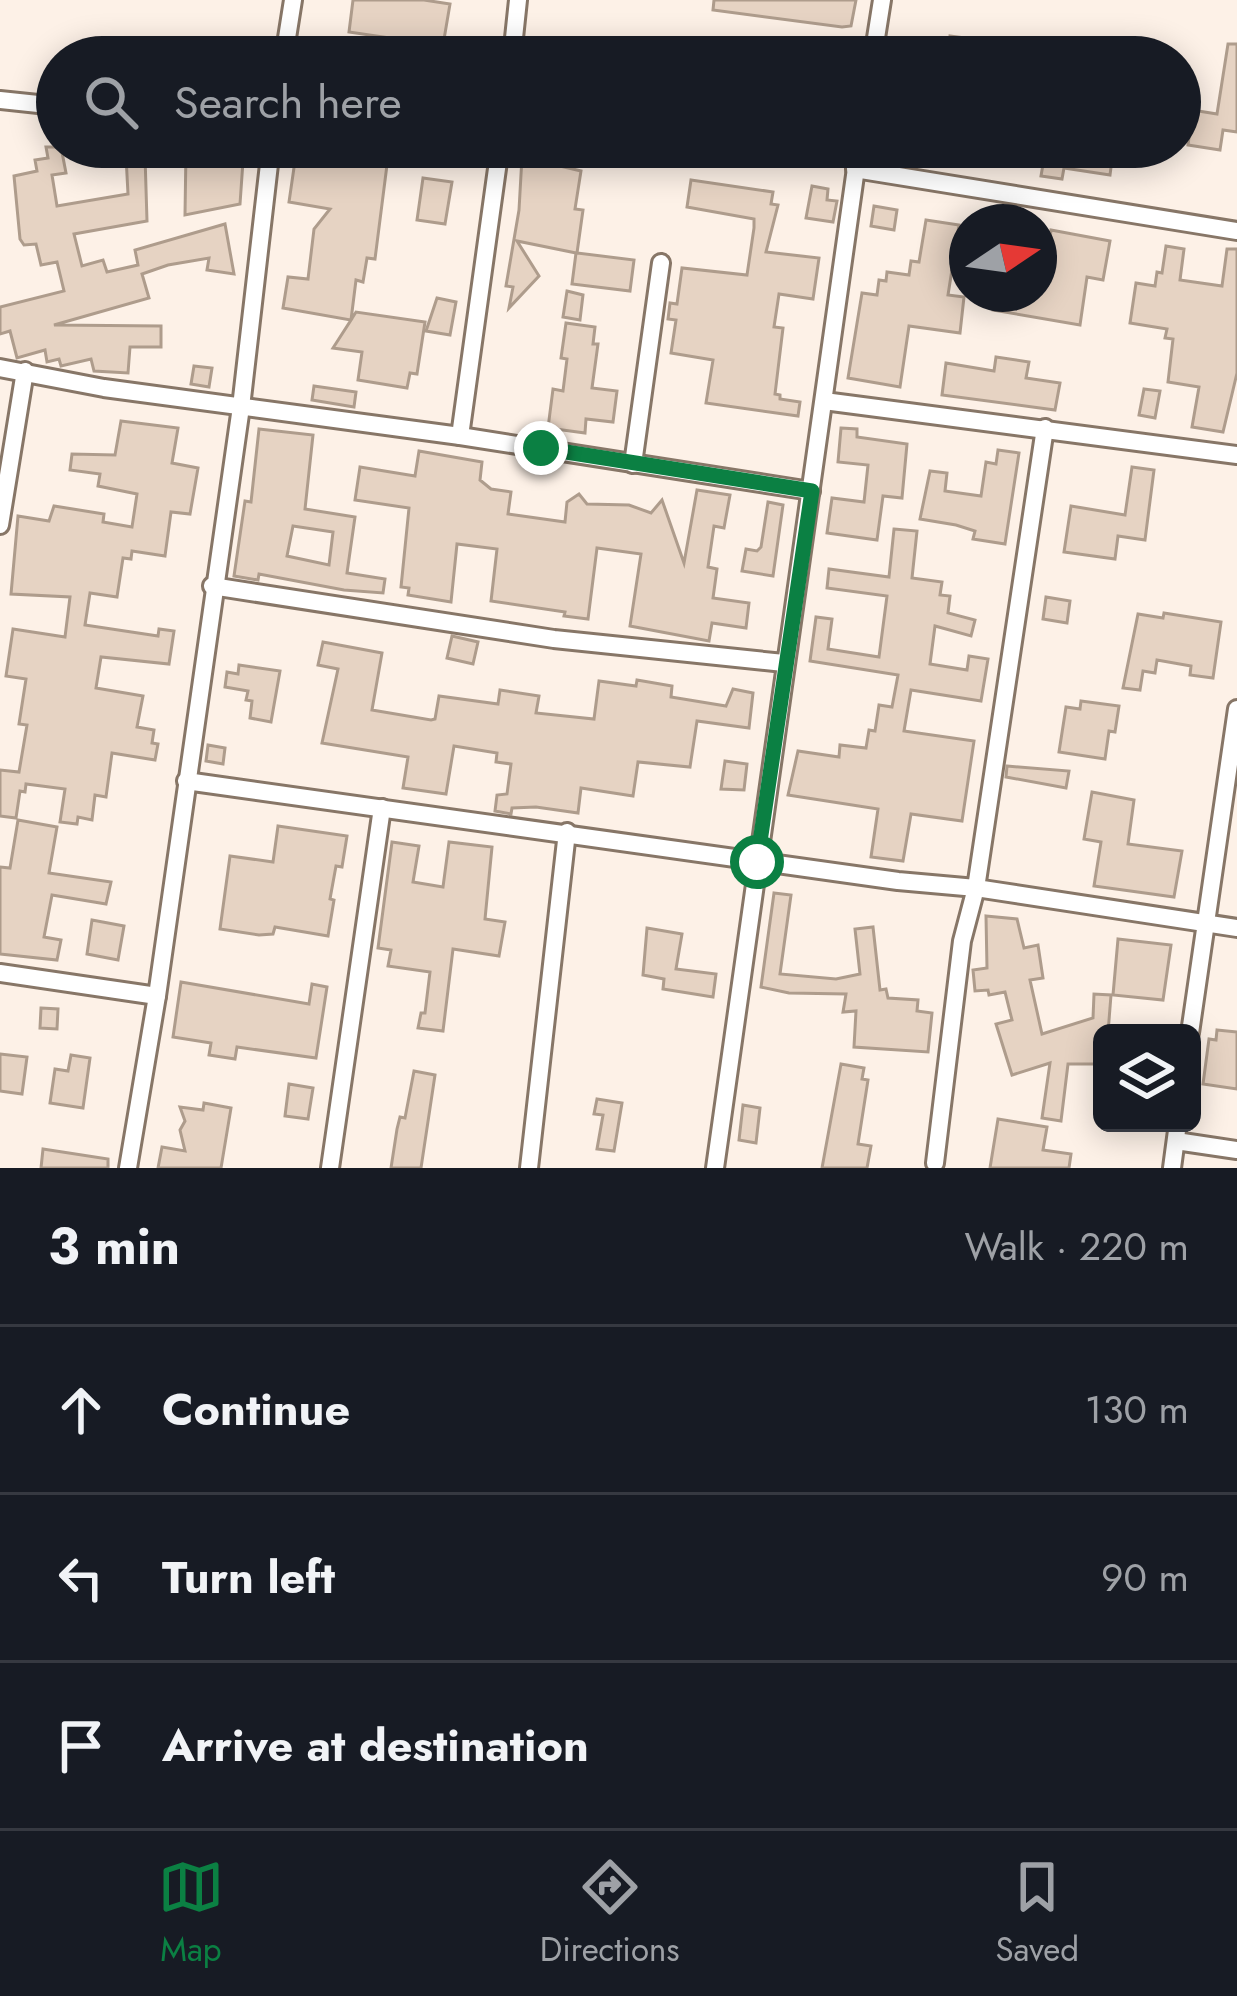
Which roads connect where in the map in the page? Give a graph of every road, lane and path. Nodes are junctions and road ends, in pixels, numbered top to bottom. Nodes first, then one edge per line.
1 (293, 0) edge
2 (518, 0) edge
3 (882, 0) edge
4 (287, 36) edge
5 (514, 36) edge
6 (876, 36) edge
7 (0, 100) edge
8 (36, 104) edge
9 (269, 168) edge
10 (497, 168) edge
11 (855, 169) joint
12 (1237, 231) edge
13 (661, 263) dead end
14 (0, 368) edge
15 (25, 371) junction
16 (824, 401) junction
17 (241, 407) junction
18 (1045, 428) junction
19 (460, 436) junction
20 (1237, 455) edge
21 (633, 464) junction
22 (812, 491) junction
23 (0, 525) edge
24 (212, 586) junction
25 (784, 663) junction
26 (1237, 709) edge
27 (186, 781) junction
28 (382, 808) junction
29 (567, 832) junction
30 (757, 862) junction
31 (976, 888) junction
32 (1205, 924) junction
33 (1237, 928) edge
34 (0, 973) edge
35 (158, 996) junction
36 (1191, 1024) edge
37 (1177, 1132) edge
38 (1237, 1150) edge
39 (935, 1163) dead end
40 (128, 1168) edge
41 (330, 1168) edge
42 (529, 1168) edge
43 (715, 1168) edge
44 (1172, 1168) edge

1 - 4 street
2 - 5 street
3 - 6 street
7 - 8 street
9 - 17 street
10 - 19 street
11 - 12 street
11 - 16 street
13 - 21 street
14 - 15 street
15 - 17 street
15 - 23 street
16 - 18 street
16 - 22 street
17 - 19 street
17 - 24 street
18 - 20 street
18 - 31 street
19 - 21 street
21 - 22 street
22 - 25 street
24 - 25 street
24 - 27 street
25 - 30 street
26 - 32 street
27 - 28 street
27 - 35 street
28 - 29 street
28 - 41 street
29 - 30 street
29 - 42 street
30 - 31 street
30 - 43 street
31 - 32 street
31 - 39 street
32 - 33 street
32 - 36 street
34 - 35 street
35 - 40 street
37 - 38 street
37 - 44 street

